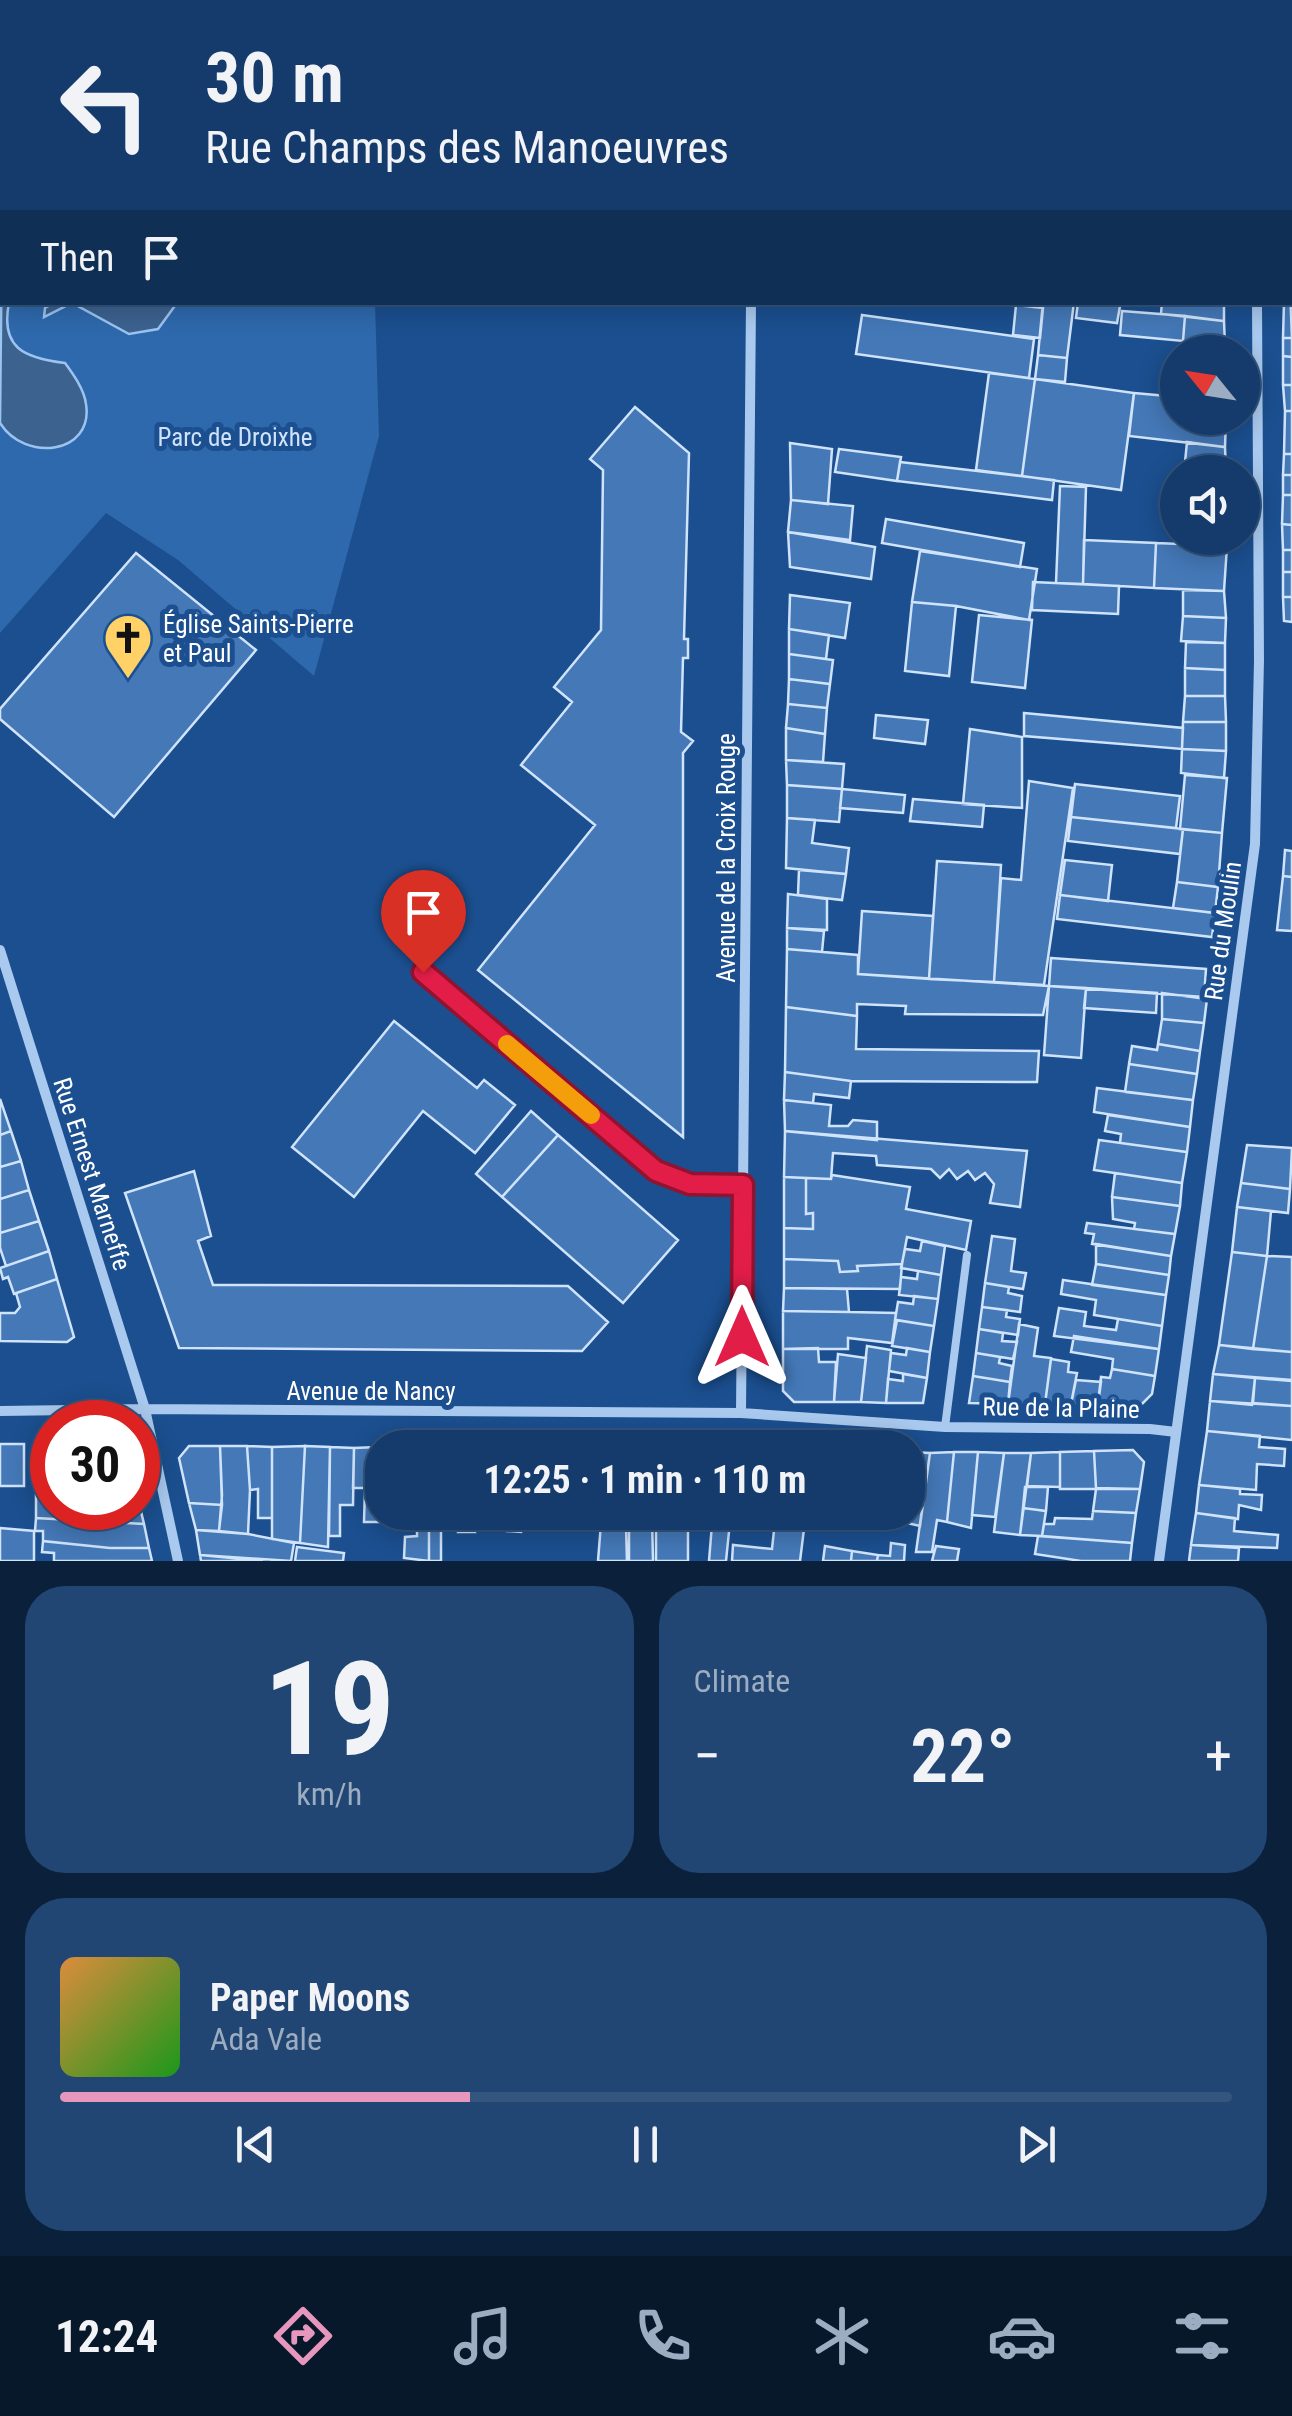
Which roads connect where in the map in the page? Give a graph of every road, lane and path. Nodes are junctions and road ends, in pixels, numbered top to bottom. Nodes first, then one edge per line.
1 (750, 305) edge
2 (1258, 305) edge
3 (0, 950) edge
4 (423, 972) dead end
5 (743, 1185) junction
6 (968, 1255) dead end
7 (143, 1400) edge
8 (160, 1409) edge
9 (30, 1411) edge
10 (0, 1412) edge
11 (741, 1413) junction
12 (945, 1427) junction
13 (1176, 1432) junction
14 (160, 1476) edge
15 (178, 1561) edge
16 (1159, 1561) edge

1 - 5 street, Avenue de la Croix Rouge
2 - 13 street, Rue du Moulin
3 - 7 street, Rue Ernest Marneffe
4 - 5 street
5 - 11 street, Avenue de la Croix Rouge
6 - 12 lane, Rue de la Plaine
8 - 11 street, Avenue de Nancy
9 - 10 street, Avenue de Nancy
11 - 12 street, Rue de la Plaine
12 - 13 street, Rue de la Plaine
13 - 16 street, Rue du Moulin
14 - 15 street, Rue Ernest Marneffe

